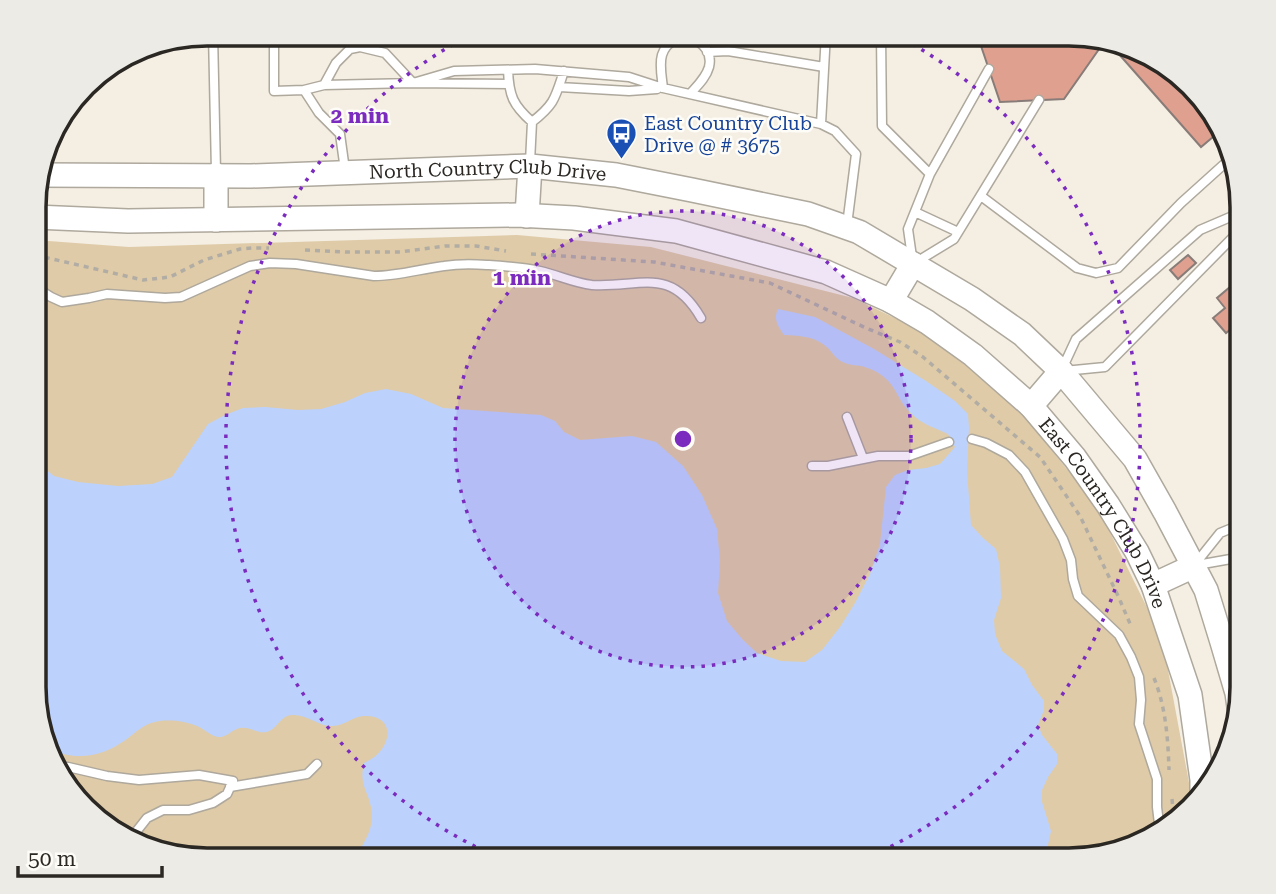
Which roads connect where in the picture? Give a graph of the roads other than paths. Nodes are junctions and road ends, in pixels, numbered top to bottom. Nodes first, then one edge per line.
1 (214, 46) edge
2 (274, 46) edge
3 (668, 46) edge
4 (703, 46) edge
5 (825, 46) edge
6 (881, 46) edge
7 (708, 52) junction
8 (824, 67) junction
9 (989, 69) dead end
10 (508, 70) junction
11 (564, 71) junction
12 (413, 83) junction
13 (509, 84) junction
14 (324, 85) junction
15 (559, 87) junction
16 (663, 89) junction
17 (304, 90) junction
18 (690, 94) junction
19 (1039, 100) dead end
20 (533, 122) junction
21 (821, 124) junction
22 (1225, 164) edge
23 (530, 166) junction
24 (345, 173) junction
25 (49, 174) edge
26 (930, 174) junction
27 (216, 175) junction
28 (981, 196) junction
29 (915, 212) junction
30 (527, 216) junction
31 (46, 217) edge
32 (1230, 217) edge
33 (216, 220) junction
34 (846, 228) junction
35 (958, 232) junction
36 (1230, 240) edge
37 (917, 267) junction
38 (46, 294) edge
39 (891, 301) junction
40 (701, 318) dead end
41 (1061, 371) junction
42 (1031, 406) junction
43 (847, 417) dead end
44 (972, 439) dead end
45 (949, 442) dead end
46 (863, 458) junction
47 (812, 466) dead end
48 (1230, 529) edge
49 (1230, 559) edge
50 (1194, 566) junction
51 (1153, 585) junction
52 (1230, 658) edge
53 (317, 764) dead end
54 (66, 767) edge
55 (1201, 780) edge
56 (230, 787) junction
57 (1159, 821) edge
58 (136, 832) edge

1 - 27 lane
2 - 17 lane
3 - 16 lane
4 - 7 lane
5 - 8 lane
6 - 26 lane
7 - 8 lane
7 - 18 lane
8 - 21 lane
9 - 26 lane
10 - 11 lane
10 - 12 lane
10 - 13 lane
11 - 15 lane
11 - 16 lane
12 - 13 lane
12 - 14 lane
12 - 14 lane
13 - 20 lane
14 - 17 lane
15 - 16 lane
15 - 20 lane
16 - 18 lane
17 - 24 lane
18 - 21 lane
19 - 28 lane
20 - 23 lane
21 - 34 lane
22 - 28 lane
23 - 24 street, North Country Club Drive
23 - 30 street
23 - 34 street, North Country Club Drive
24 - 27 street, North Country Club Drive
25 - 27 street, North Country Club Drive
26 - 29 lane
27 - 33 street
28 - 35 lane
29 - 35 lane
29 - 37 lane
30 - 33 street
30 - 39 street
31 - 33 street
32 - 41 lane
34 - 37 street, North Country Club Drive
35 - 37 lane
36 - 41 lane
37 - 39 street
37 - 41 street
38 - 40 lane
39 - 42 street, East Country Club Drive
41 - 42 street
41 - 50 street
42 - 51 street, East Country Club Drive
43 - 46 lane
44 - 57 lane
45 - 46 lane
46 - 47 lane
48 - 50 lane
49 - 50 lane
50 - 51 street
50 - 52 street
51 - 55 street, East Country Club Drive
53 - 56 lane
54 - 56 lane
56 - 58 lane

